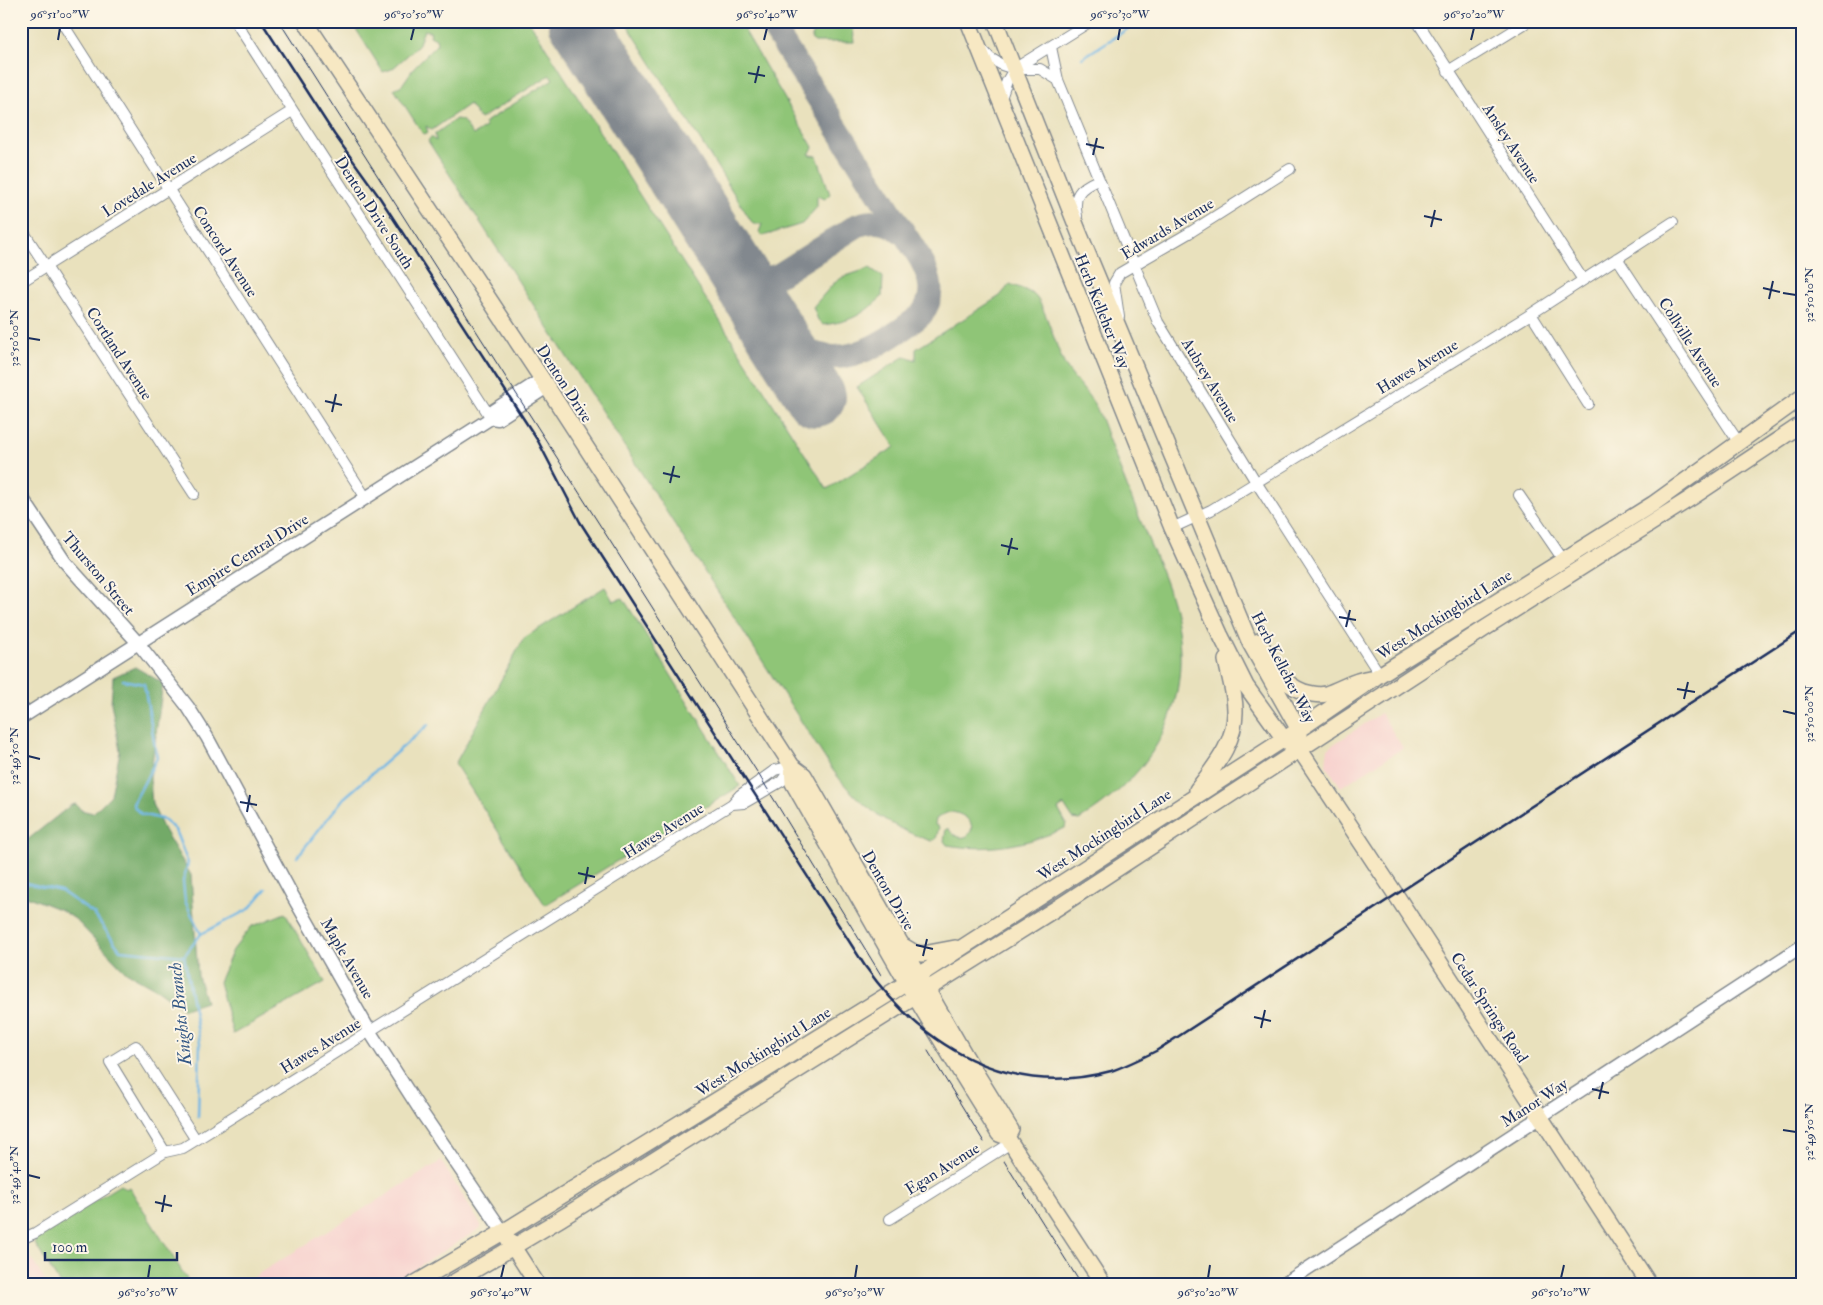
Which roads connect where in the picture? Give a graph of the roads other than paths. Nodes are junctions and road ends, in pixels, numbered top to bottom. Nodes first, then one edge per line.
1 (61, 21) edge
2 (234, 21) edge
3 (305, 21) edge
4 (968, 21) edge
5 (995, 21) edge
6 (1091, 21) edge
7 (1417, 21) edge
8 (1530, 21) edge
9 (976, 42) junction
10 (1050, 47) junction
11 (1014, 68) junction
12 (1448, 72) junction
13 (1058, 80) junction
14 (1000, 101) junction
15 (292, 111) junction
16 (1290, 169) dead end
17 (1098, 180) junction
18 (168, 189) junction
19 (1673, 222) dead end
20 (21, 228) edge
21 (1080, 235) junction
22 (1617, 258) junction
23 (1135, 266) junction
24 (46, 267) junction
25 (1583, 280) junction
26 (21, 282) edge
27 (1530, 314) junction
28 (1124, 342) junction
29 (545, 383) junction
30 (1802, 397) edge
31 (1588, 404) dead end
32 (491, 418) junction
33 (1802, 424) edge
34 (1739, 443) junction
35 (1256, 482) junction
36 (1682, 484) junction
37 (194, 494) dead end
38 (1518, 495) dead end
39 (21, 496) edge
40 (366, 498) junction
41 (1691, 498) junction
42 (1196, 517) junction
43 (1172, 528) junction
44 (1568, 567) junction
45 (1235, 609) junction
46 (1478, 614) junction
47 (1487, 628) junction
48 (1220, 634) junction
49 (138, 643) junction
50 (1378, 676) junction
51 (21, 718) edge
52 (1299, 730) junction
53 (1284, 740) junction
54 (1300, 750) junction
55 (792, 766) junction
56 (1189, 800) junction
57 (1051, 890) junction
58 (1060, 906) junction
59 (900, 944) junction
60 (968, 944) junction
61 (1802, 946) edge
62 (913, 980) junction
63 (922, 994) junction
64 (370, 1032) junction
65 (774, 1065) junction
66 (783, 1080) junction
67 (1540, 1117) junction
68 (196, 1140) junction
69 (1009, 1140) junction
70 (165, 1152) junction
71 (630, 1153) junction
72 (640, 1169) junction
73 (890, 1219) dead end
74 (503, 1232) junction
75 (23, 1236) edge
76 (513, 1248) junction
77 (414, 1284) edge
78 (451, 1284) edge
79 (537, 1284) edge
80 (1103, 1284) edge
81 (1284, 1284) edge
82 (1649, 1284) edge

1 - 18 street, Concord Avenue
2 - 15 street, Denton Drive South
3 - 29 main road, Denton Drive
4 - 9 main road, Herb Kelleher Way
5 - 11 main road, Herb Kelleher Way
6 - 10 street
7 - 12 street, Ansley Avenue
8 - 12 street
9 - 11 street
9 - 14 main road, Herb Kelleher Way
10 - 11 street
10 - 13 street, Aubrey Avenue
11 - 13 street
11 - 14 street
11 - 21 main road, Herb Kelleher Way
12 - 25 street, Ansley Avenue
13 - 17 street, Aubrey Avenue
14 - 43 main road, Herb Kelleher Way
15 - 18 street, Lovedale Avenue
15 - 32 street, Denton Drive South
16 - 23 street, Edwards Avenue
17 - 21 street
17 - 23 street, Aubrey Avenue
18 - 24 street, Lovedale Avenue
18 - 40 street, Concord Avenue
19 - 22 street, Hawes Avenue
20 - 24 street, Cortland Avenue
21 - 28 main road, Herb Kelleher Way
22 - 25 street, Hawes Avenue
22 - 34 street, Collville Avenue
23 - 28 street, Edwards Avenue
23 - 35 street, Aubrey Avenue
24 - 26 street, Lovedale Avenue
24 - 37 street, Cortland Avenue
25 - 27 street, Hawes Avenue
27 - 31 street
27 - 35 street, Hawes Avenue
28 - 42 main road, Herb Kelleher Way
29 - 32 street, Empire Central Drive
29 - 55 main road, Denton Drive
30 - 34 main road, West Mockingbird Lane
32 - 40 street, Empire Central Drive
33 - 41 main road, West Mockingbird Lane
34 - 36 main road, West Mockingbird Lane
35 - 42 street, Hawes Avenue
35 - 50 street, Aubrey Avenue
36 - 41 main road
36 - 44 main road, West Mockingbird Lane
38 - 44 street
39 - 49 street, Thurston Street
40 - 49 street, Empire Central Drive
41 - 44 main road, West Mockingbird Lane
42 - 43 street, Hawes Avenue
42 - 45 main road, Herb Kelleher Way
43 - 48 main road, Herb Kelleher Way
44 - 46 main road, West Mockingbird Lane
44 - 47 main road, West Mockingbird Lane
45 - 50 main road
45 - 52 main road, Herb Kelleher Way
46 - 47 main road
46 - 50 main road, West Mockingbird Lane
47 - 54 main road, West Mockingbird Lane
48 - 53 main road, Herb Kelleher Way
48 - 56 main road
49 - 51 street, Empire Central Drive
49 - 64 street, Maple Avenue
50 - 52 main road, West Mockingbird Lane
52 - 53 main road, West Mockingbird Lane
52 - 54 main road, Herb Kelleher Way
53 - 54 main road, Herb Kelleher Way
53 - 56 main road, West Mockingbird Lane
54 - 58 main road, West Mockingbird Lane
54 - 67 main road, Cedar Springs Road
55 - 59 main road, Denton Drive
55 - 62 main road, Denton Drive
55 - 64 street, Hawes Avenue
56 - 57 main road, West Mockingbird Lane
57 - 58 main road
57 - 60 main road, West Mockingbird Lane
58 - 63 main road, West Mockingbird Lane
59 - 60 main road
59 - 62 main road, Denton Drive
60 - 62 main road, West Mockingbird Lane
61 - 67 street, Manor Way
62 - 63 main road, Denton Drive
62 - 65 main road, West Mockingbird Lane
63 - 66 main road, West Mockingbird Lane
63 - 69 main road, Denton Drive
64 - 68 street, Hawes Avenue
64 - 74 street, Maple Avenue
65 - 66 main road
65 - 71 main road, West Mockingbird Lane
66 - 72 main road, West Mockingbird Lane
67 - 81 street, Manor Way
67 - 82 main road, Cedar Springs Road
68 - 70 street, Hawes Avenue
68 - 70 street
69 - 73 street, Egan Avenue
69 - 80 main road, Denton Drive
70 - 75 street, Hawes Avenue
71 - 72 main road
71 - 74 main road, West Mockingbird Lane
72 - 76 main road, West Mockingbird Lane
74 - 76 main road, Maple Avenue
74 - 77 main road, West Mockingbird Lane
76 - 78 main road, West Mockingbird Lane
76 - 79 main road, Maple Avenue

